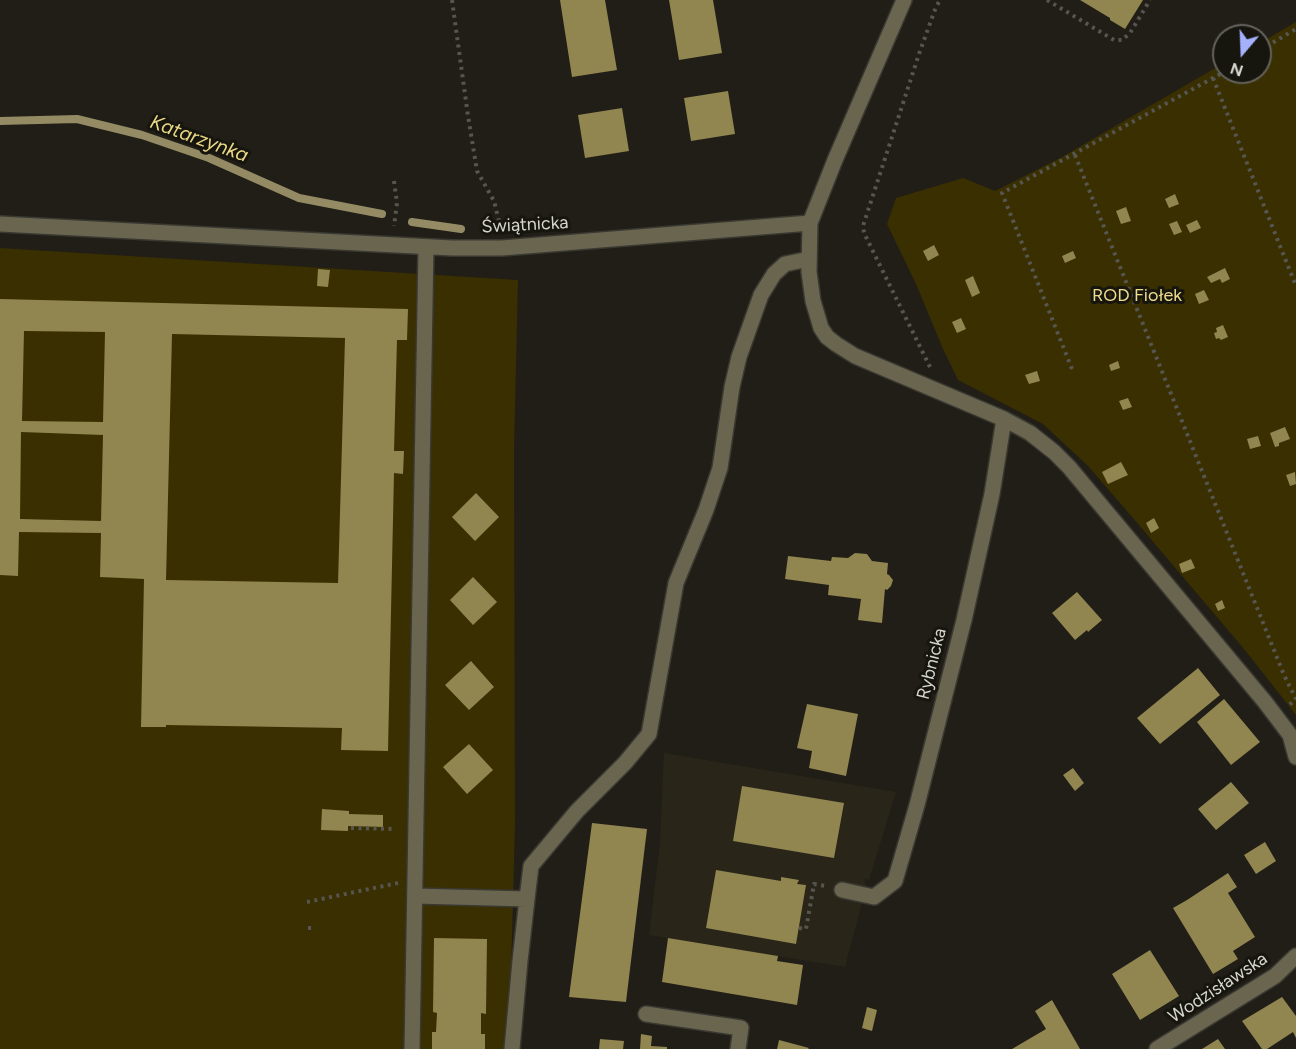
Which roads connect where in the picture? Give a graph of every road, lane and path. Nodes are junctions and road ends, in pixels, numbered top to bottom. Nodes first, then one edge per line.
1 (452, 0) edge
2 (940, 0) edge
3 (1047, 0) edge
4 (1150, 0) edge
5 (898, 2) edge
6 (1296, 29) edge
7 (1272, 43) edge
8 (1212, 79) edge
9 (1215, 84) edge
10 (1075, 154) junction
11 (393, 182) dead end
12 (810, 223) junction
13 (0, 224) edge
14 (500, 225) dead end
15 (392, 245) junction
16 (426, 247) junction
17 (809, 259) junction
18 (1296, 286) edge
19 (1072, 369) dead end
20 (934, 375) dead end
21 (1004, 420) junction
22 (1288, 705) dead end
23 (1296, 757) edge
24 (351, 828) dead end
25 (399, 831) dead end
26 (842, 890) joint
27 (415, 896) junction
28 (527, 899) junction
29 (307, 902) dead end
30 (308, 928) dead end
31 (315, 928) dead end
32 (799, 928) dead end
33 (1296, 956) edge
34 (646, 1014) dead end
35 (412, 1049) edge
36 (512, 1049) edge
37 (738, 1049) edge
38 (1157, 1049) edge

1 - 14 path
2 - 20 path
3 - 4 path
5 - 12 street
6 - 7 path
8 - 10 path
9 - 18 path
10 - 19 path
10 - 22 path
11 - 15 path
12 - 16 street, Świątnicka
12 - 17 street
13 - 15 street, Świątnicka
15 - 16 street, Świątnicka
16 - 27 street
17 - 21 street
17 - 28 street
21 - 23 street
21 - 26 street, Rybnicka
24 - 25 path
26 - 32 path
27 - 28 street
27 - 29 path
27 - 35 street
28 - 36 street
30 - 31 path
33 - 38 street, Wodzisławska
34 - 37 street

